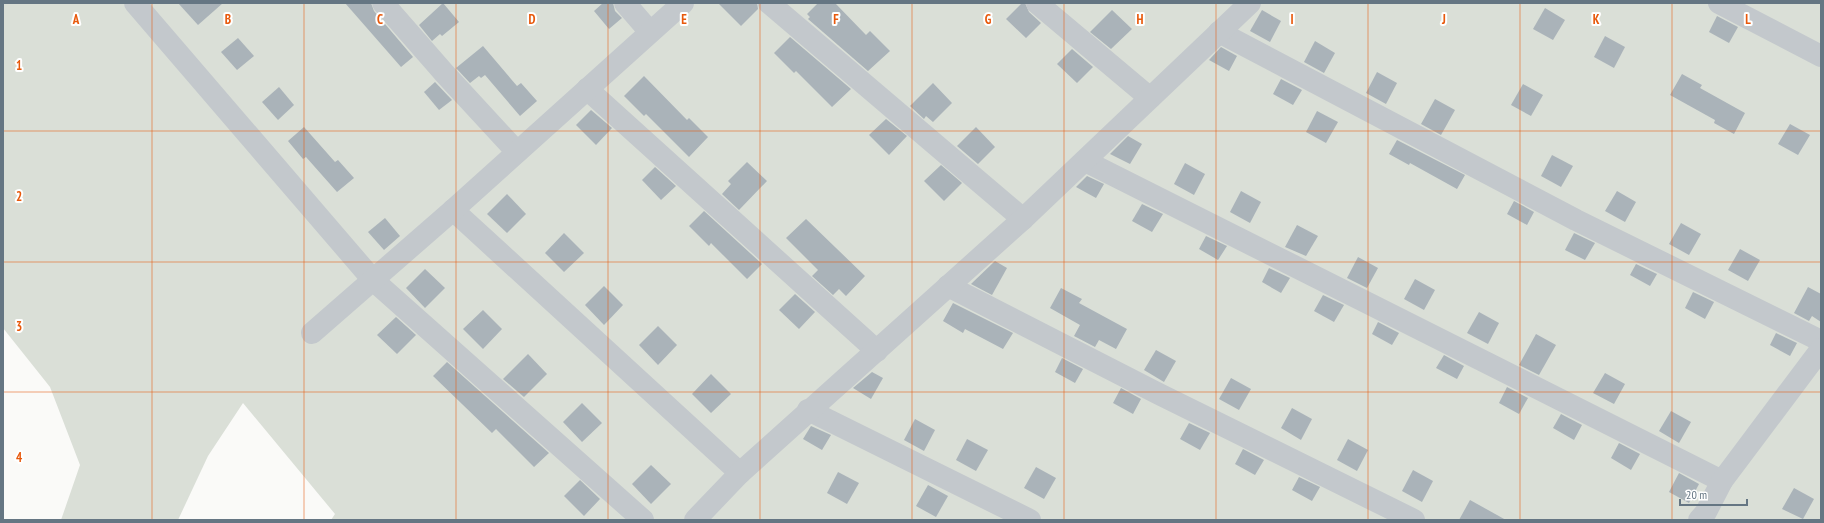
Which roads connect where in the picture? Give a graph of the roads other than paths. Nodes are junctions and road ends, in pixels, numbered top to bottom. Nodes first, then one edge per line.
1 (135, 3) edge
2 (383, 3) edge
3 (624, 3) edge
4 (683, 3) edge
5 (769, 3) edge
6 (1037, 3) edge
7 (1250, 3) edge
8 (1719, 3) edge
9 (650, 32) junction
10 (1219, 32) junction
11 (1821, 56) edge
12 (587, 89) junction
13 (1150, 98) junction
14 (517, 152) junction
15 (1084, 161) junction
16 (453, 210) junction
17 (1023, 219) junction
18 (373, 280) junction
19 (948, 286) junction
20 (312, 333) dead end
21 (1821, 340) edge
22 (1821, 349) edge
23 (877, 351) junction
24 (808, 410) junction
25 (740, 473) junction
26 (1722, 482) junction
27 (643, 520) edge
28 (695, 520) edge
29 (1030, 520) edge
30 (1414, 520) edge
31 (1699, 520) edge

1 - 18 lane
2 - 14 lane
3 - 9 lane
4 - 9 lane
5 - 17 lane
6 - 13 lane
7 - 10 lane
8 - 11 lane
9 - 12 lane
10 - 13 lane
10 - 21 lane
12 - 14 lane
12 - 23 lane
13 - 15 lane
14 - 16 lane
15 - 17 lane
15 - 26 lane
16 - 18 lane
16 - 25 lane
17 - 19 lane
18 - 20 lane
18 - 27 lane
19 - 23 lane
19 - 30 lane
22 - 26 lane
23 - 24 lane
24 - 25 lane
24 - 29 lane
25 - 28 lane
26 - 31 lane

